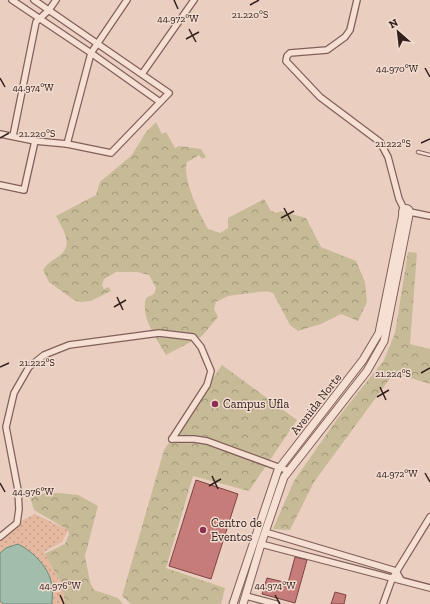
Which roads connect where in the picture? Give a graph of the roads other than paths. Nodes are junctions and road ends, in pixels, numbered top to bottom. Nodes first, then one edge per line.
1 (12, 0) edge
2 (34, 0) edge
3 (56, 0) edge
4 (127, 0) edge
5 (194, 0) edge
6 (357, 0) edge
7 (49, 10) junction
8 (40, 18) junction
9 (97, 45) junction
10 (91, 53) junction
11 (142, 74) junction
12 (160, 102) junction
13 (0, 134) edge
14 (13, 136) junction
15 (35, 141) junction
16 (67, 144) junction
17 (418, 152) dead end
18 (430, 155) edge
19 (0, 184) edge
20 (406, 212) junction
21 (430, 216) edge
22 (280, 468) junction
23 (289, 471) junction
24 (430, 517) edge
25 (265, 532) junction
26 (0, 537) edge
27 (261, 544) junction
28 (325, 550) junction
29 (323, 560) junction
30 (396, 571) junction
31 (392, 579) junction
32 (401, 580) junction
33 (430, 588) edge
34 (246, 596) junction
35 (233, 604) edge
36 (243, 604) edge
37 (276, 604) edge
38 (383, 604) edge

1 - 8 street
2 - 7 street
3 - 7 street
4 - 9 street
5 - 11 street
6 - 20 street
7 - 8 street
7 - 9 street
8 - 10 street
8 - 14 street
9 - 10 street
9 - 11 street
10 - 12 street
10 - 16 street
11 - 12 street
12 - 16 street
13 - 14 street
14 - 15 street
15 - 16 street
15 - 19 street
17 - 18 lane
20 - 21 street
20 - 22 street, Avenida Norte
20 - 23 street, Avenida Norte
22 - 23 street
22 - 26 street
22 - 35 street, Avenida Norte
23 - 25 street, Avenida Norte
24 - 30 street
25 - 27 street, Avenida Norte
25 - 28 street
27 - 29 street
27 - 34 street, Avenida Norte
28 - 29 street
28 - 30 street
29 - 31 street
30 - 31 street
30 - 32 street
31 - 32 street
31 - 38 street
32 - 33 street
34 - 36 street, Avenida Norte
34 - 37 street

